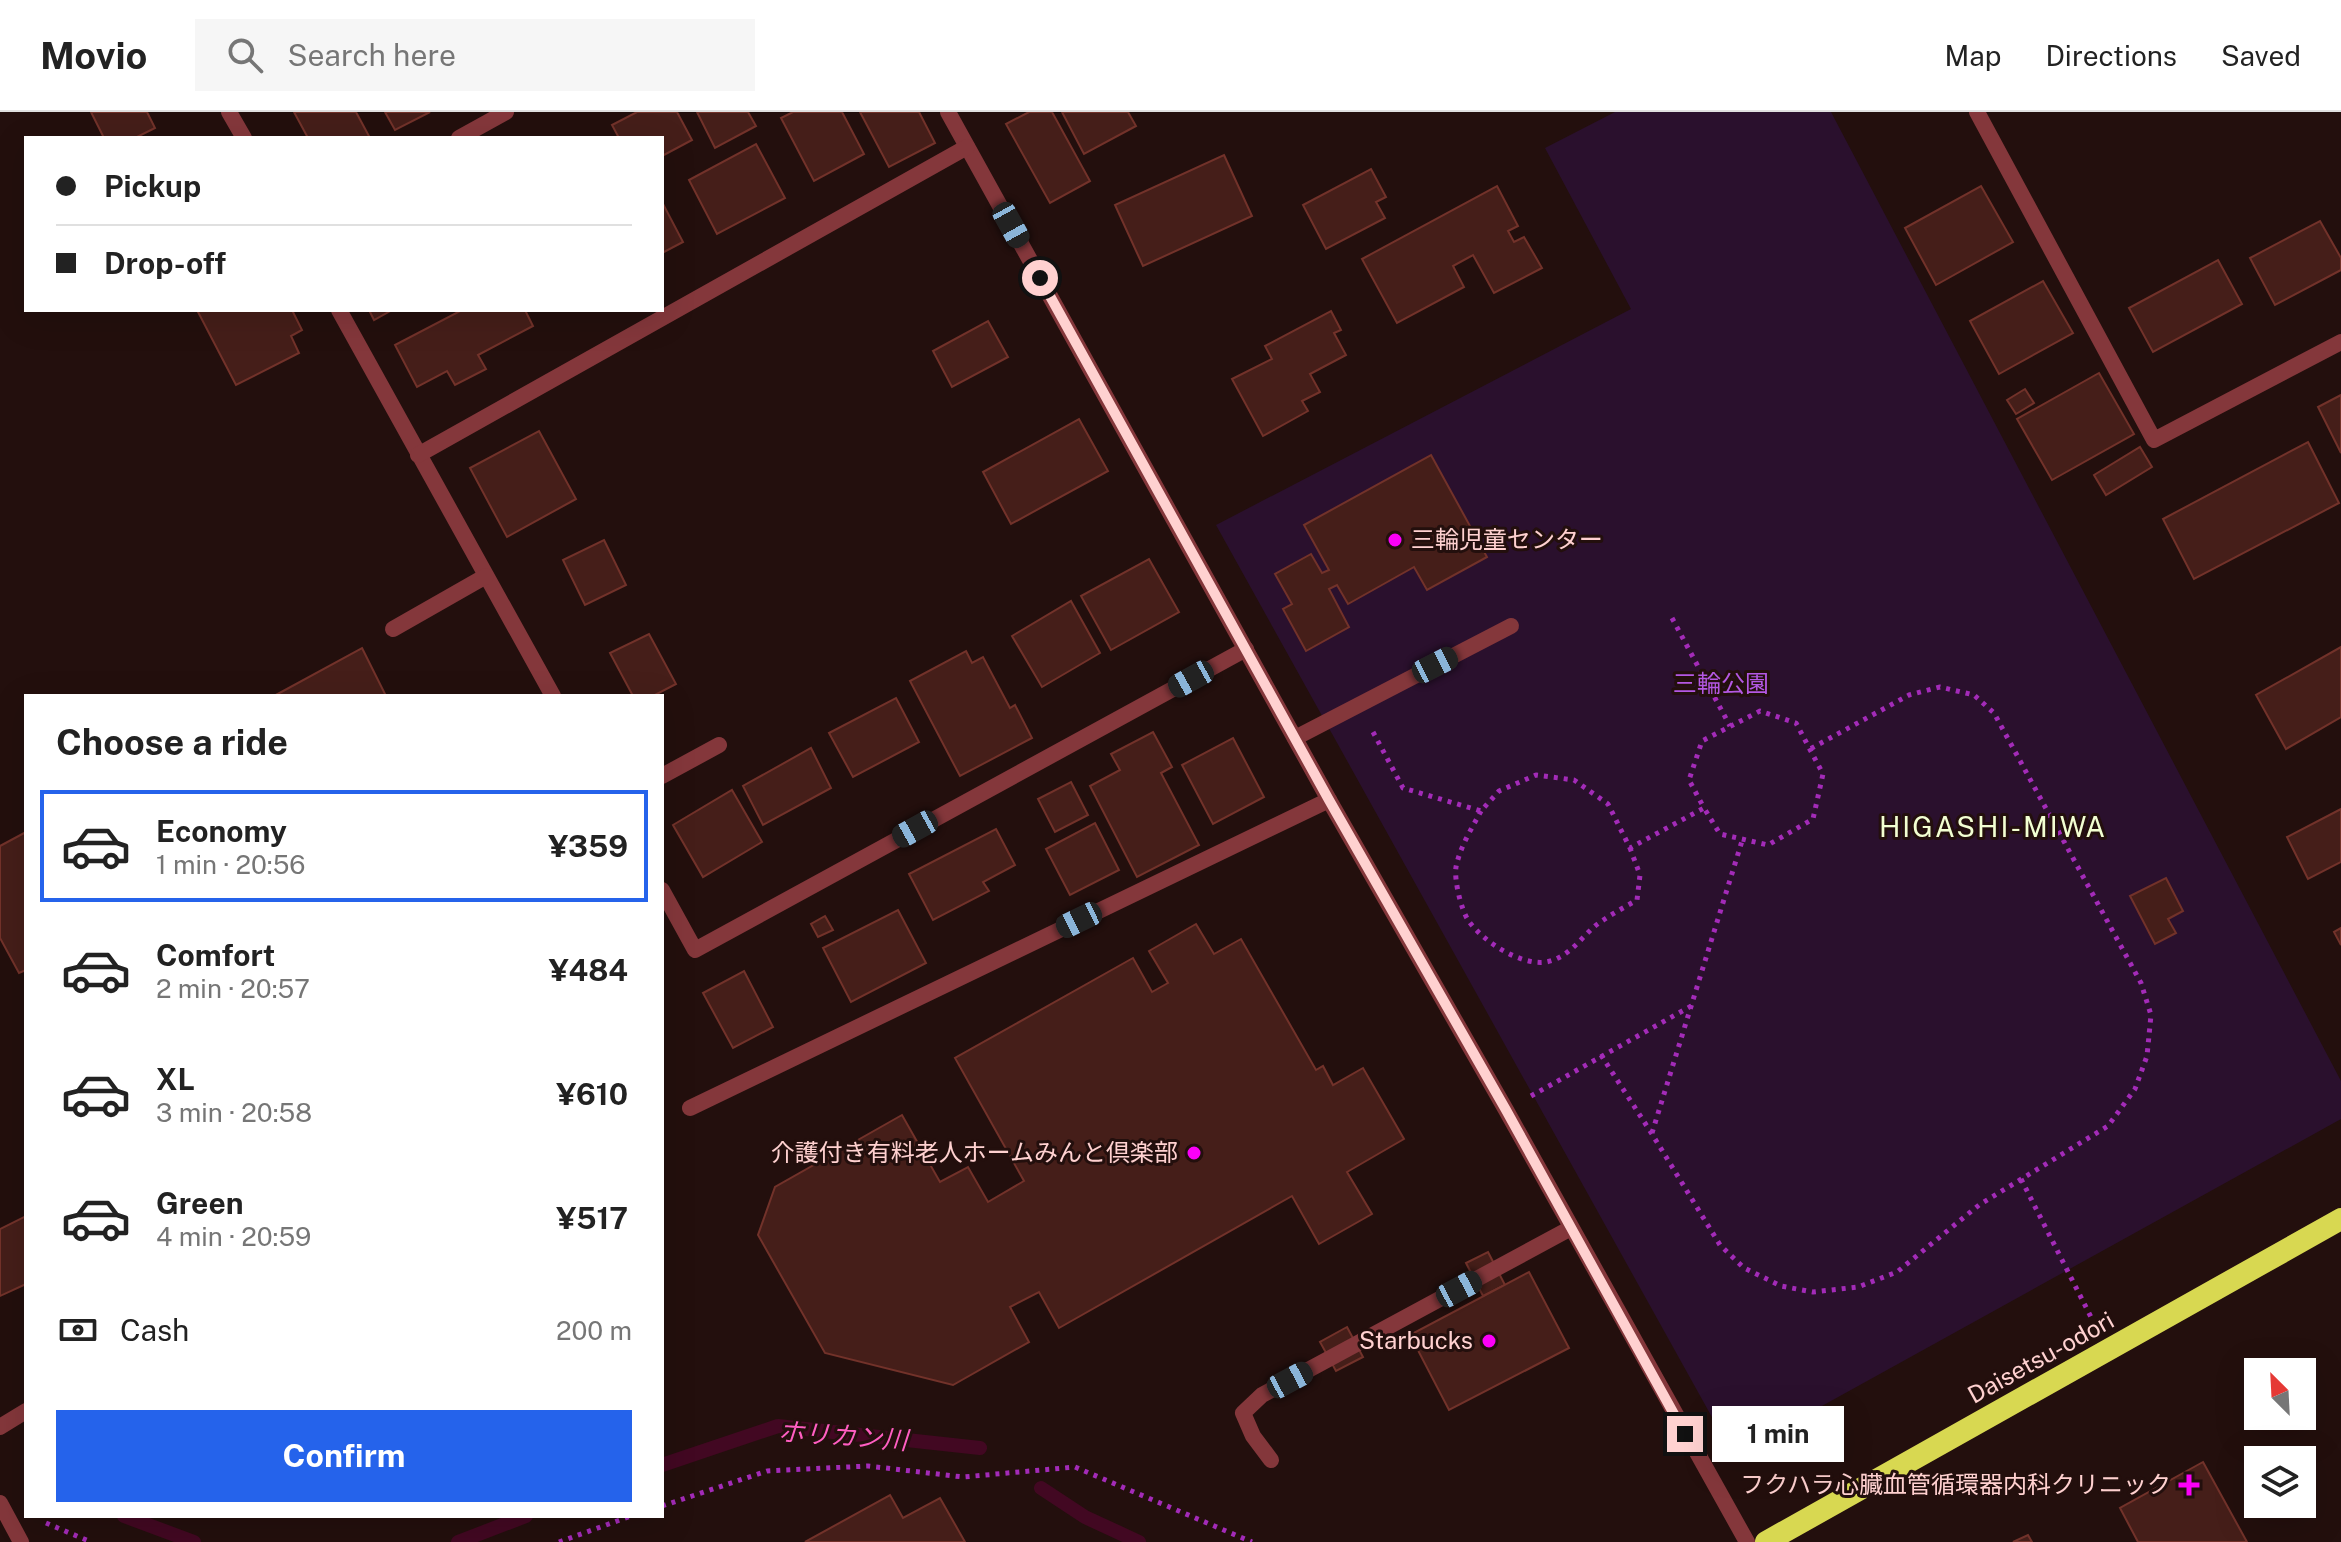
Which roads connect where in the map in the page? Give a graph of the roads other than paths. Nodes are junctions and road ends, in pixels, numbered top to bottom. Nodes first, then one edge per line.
1 (229, 112) edge
2 (506, 112) edge
3 (948, 112) edge
4 (1977, 112) edge
5 (243, 136) edge
6 (463, 136) edge
7 (967, 147) junction
8 (340, 312) edge
9 (2341, 342) edge
10 (418, 455) junction
11 (486, 576) junction
12 (1511, 626) dead end
13 (393, 629) dead end
14 (1246, 649) junction
15 (552, 694) edge
16 (1295, 738) junction
17 (719, 745) dead end
18 (664, 775) edge
19 (1329, 800) junction
20 (664, 894) edge
21 (690, 1108) dead end
22 (2341, 1219) edge
23 (1571, 1228) junction
24 (24, 1412) edge
25 (0, 1427) edge
26 (1271, 1460) dead end
27 (0, 1503) edge
28 (21, 1542) edge
29 (1747, 1542) edge
30 (1766, 1542) edge

1 - 5 street
2 - 6 street
3 - 7 street
4 - 9 street
7 - 10 street
7 - 14 street
8 - 10 street
10 - 11 street
11 - 13 street
11 - 15 street
12 - 16 street
14 - 16 street
14 - 20 street
16 - 19 street
17 - 18 street
19 - 21 street
19 - 23 street
22 - 30 highway, Daisetsu-odori
23 - 26 street
23 - 29 street
24 - 25 street
27 - 28 street

